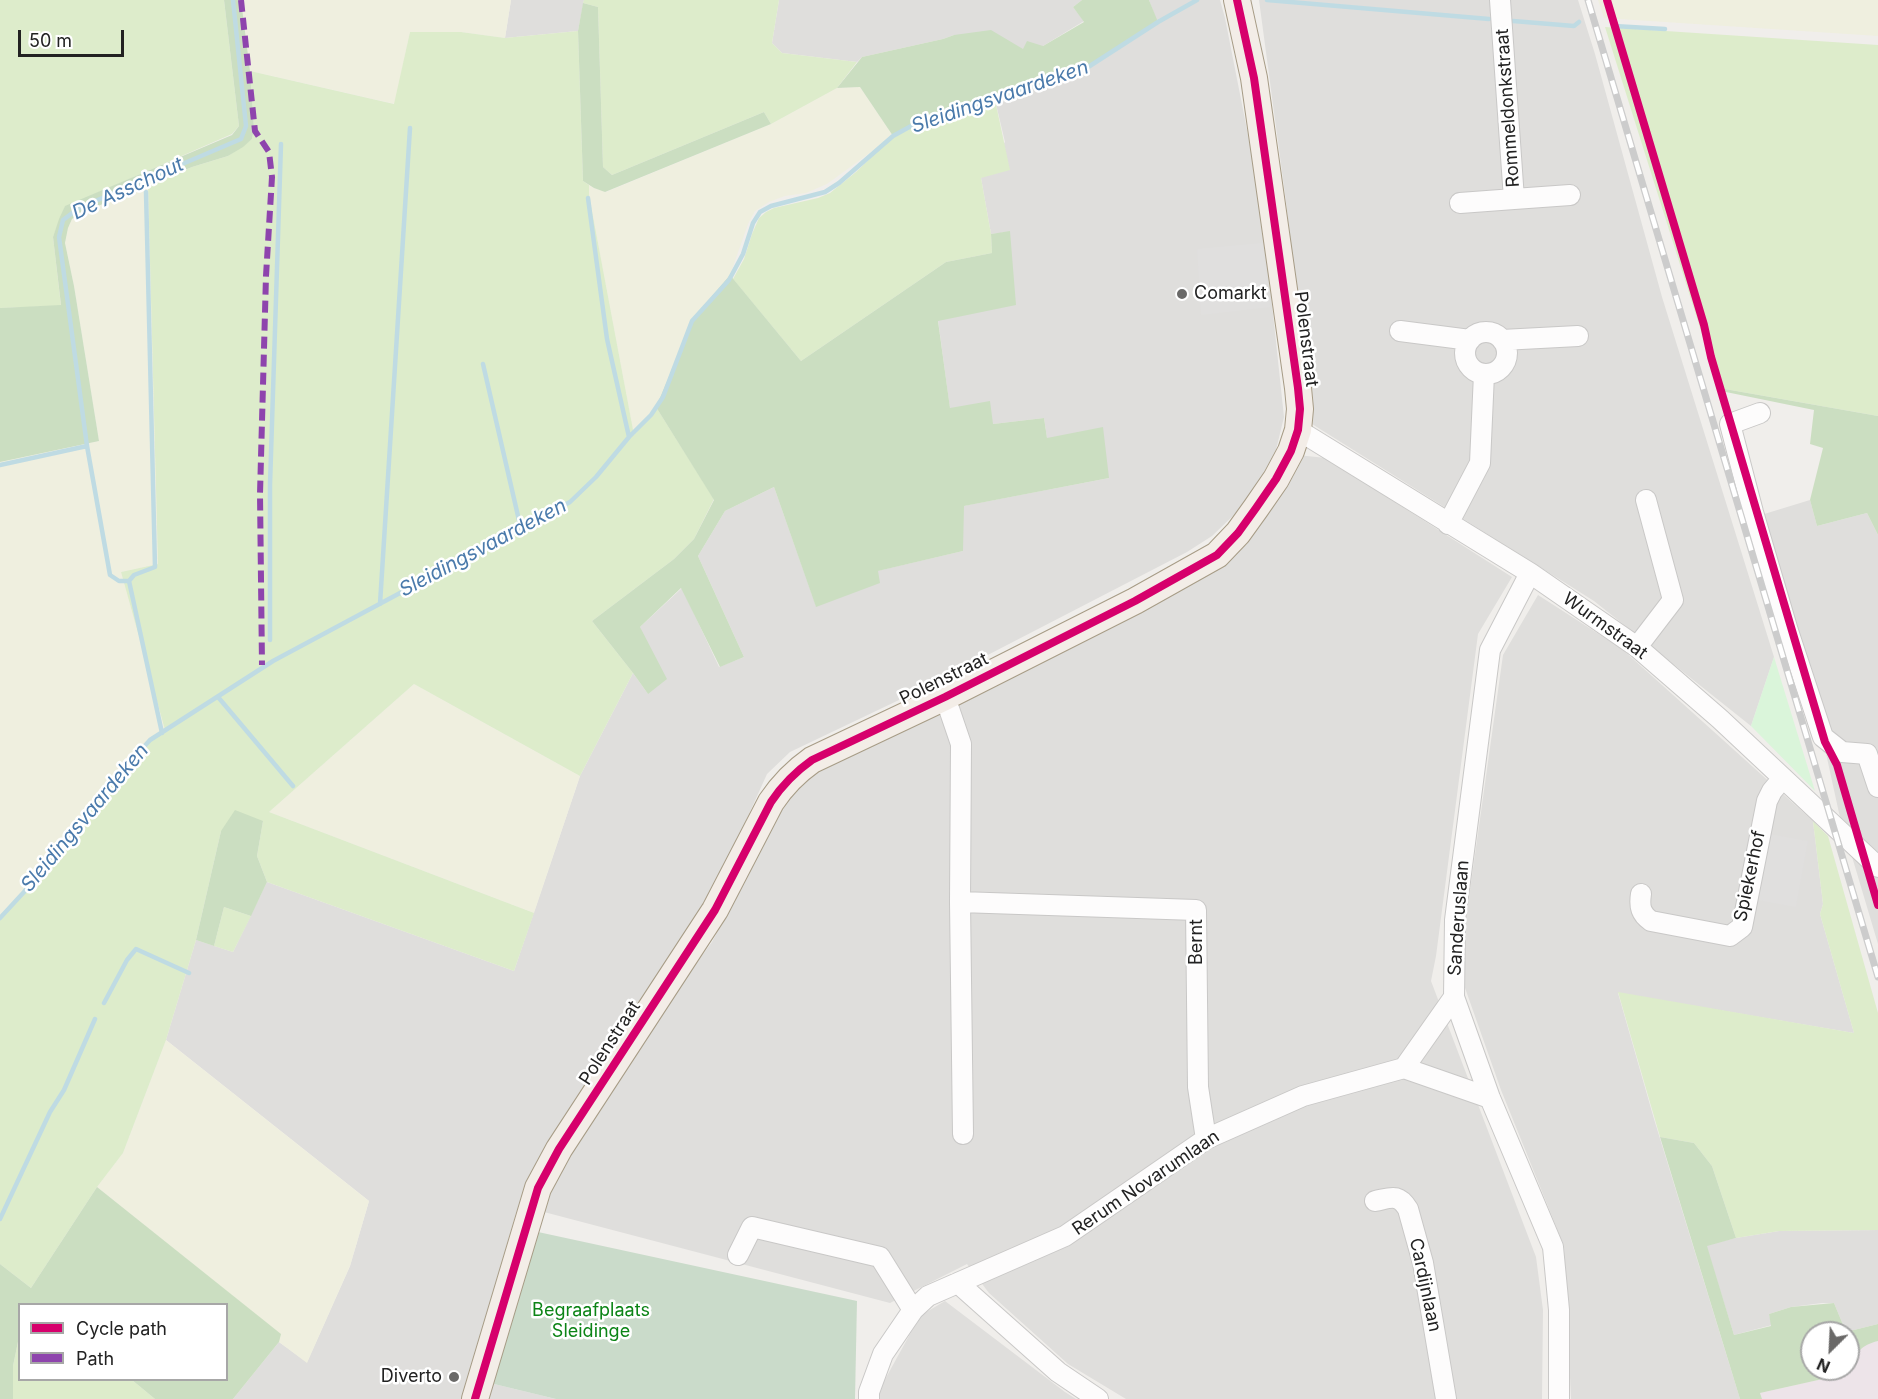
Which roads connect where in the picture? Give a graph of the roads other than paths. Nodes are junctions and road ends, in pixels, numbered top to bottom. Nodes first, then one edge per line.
1 (1237, 0) edge
2 (1500, 0) edge
3 (1570, 195) dead end
4 (1514, 199) junction
5 (1460, 203) dead end
6 (1400, 331) dead end
7 (1578, 336) dead end
8 (1470, 340) junction
9 (1502, 340) junction
10 (1484, 374) junction
11 (1760, 413) dead end
12 (1298, 430) junction
13 (1646, 500) dead end
14 (1448, 524) junction
15 (1530, 573) junction
16 (1637, 647) junction
17 (945, 697) junction
18 (1783, 778) junction
19 (1878, 787) edge
20 (1878, 867) edge
21 (1641, 894) dead end
22 (960, 902) junction
23 (1454, 997) junction
24 (1404, 1068) junction
25 (1490, 1098) junction
26 (963, 1134) dead end
27 (1206, 1139) junction
28 (1375, 1201) dead end
29 (738, 1255) dead end
30 (958, 1283) junction
31 (913, 1310) junction
32 (475, 1399) edge
33 (869, 1399) edge
34 (1098, 1399) edge
35 (1446, 1399) edge
36 (1559, 1399) edge

1 - 12 main road, Polenstraat
2 - 4 street, Rommeldonkstraat
3 - 4 street
4 - 5 street, Rommeldonkstraat
6 - 8 street
7 - 9 street
8 - 9 street
8 - 10 street
9 - 10 street
10 - 14 street
11 - 19 street
12 - 14 street, Wurmstraat
12 - 17 main road, Polenstraat
13 - 16 street
14 - 15 street, Wurmstraat
15 - 16 street, Wurmstraat
15 - 23 street, Sanderuslaan
16 - 18 street, Wurmstraat
17 - 22 street
17 - 32 main road, Polenstraat
18 - 20 street, Wurmstraat
18 - 21 street, Spiekerhof
22 - 26 street
22 - 27 street, Bernt
23 - 24 street
23 - 25 street, Sanderuslaan
24 - 25 street
24 - 27 street, Rerum Novarumlaan
25 - 36 street, Sanderuslaan
27 - 30 street, Rerum Novarumlaan
28 - 35 street, Cardijnlaan
29 - 31 street
30 - 31 street, Rerum Novarumlaan
30 - 34 street
31 - 33 street, Rerum Novarumlaan

